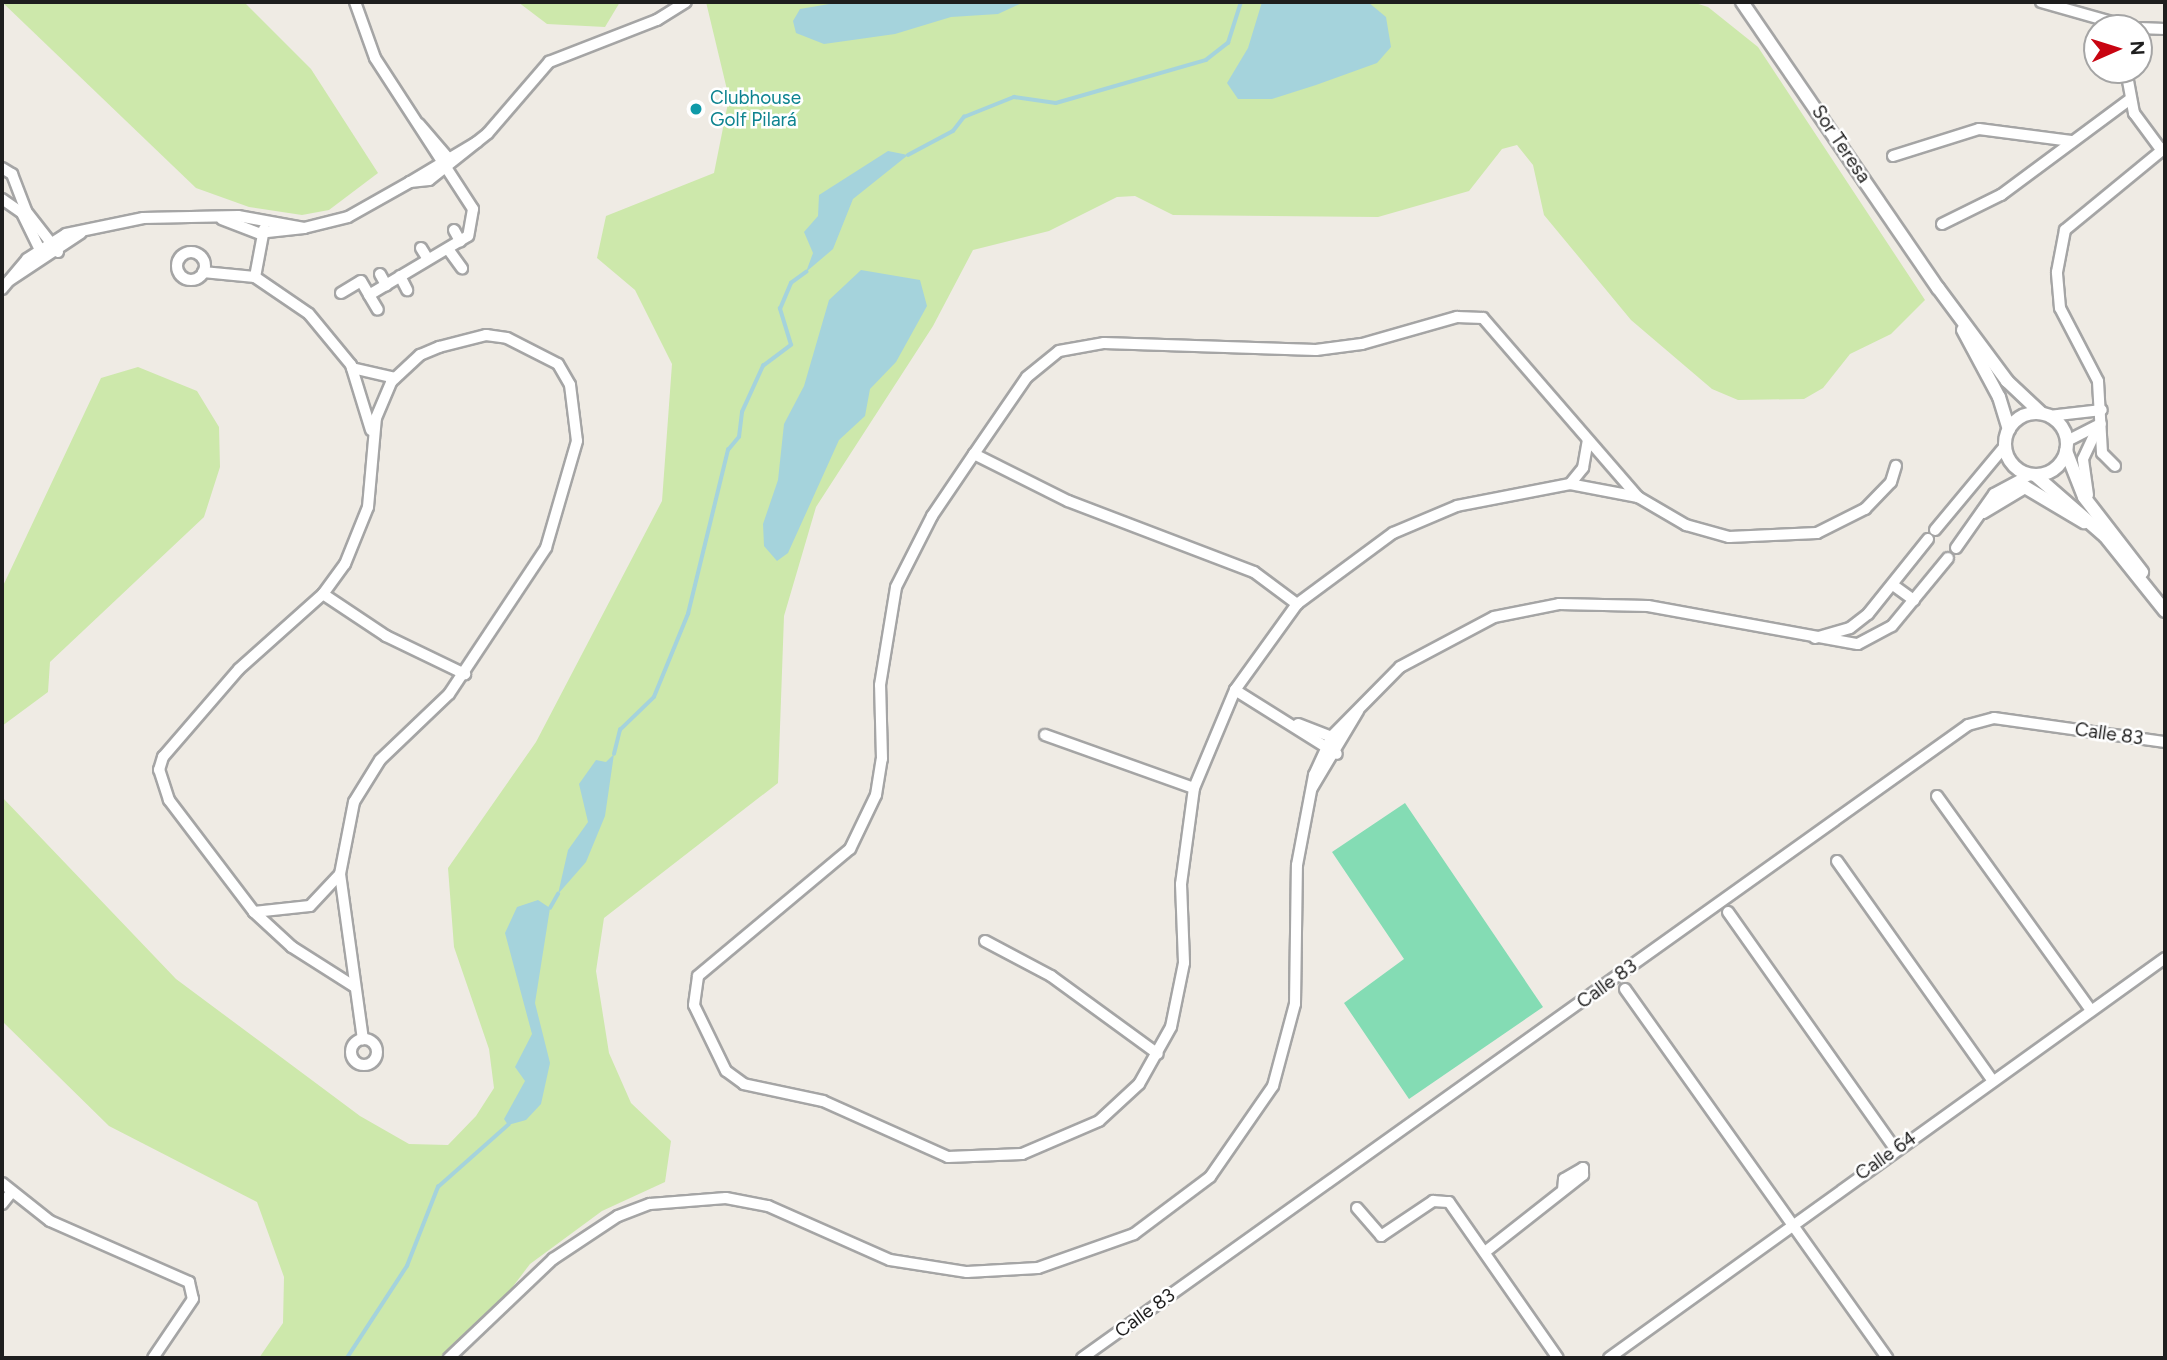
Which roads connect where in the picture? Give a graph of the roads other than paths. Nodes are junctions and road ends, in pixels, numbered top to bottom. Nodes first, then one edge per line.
1 (355, 2) edge
2 (686, 2) edge
3 (1742, 2) edge
4 (2041, 2) edge
5 (2083, 14) edge
6 (2127, 84) edge
7 (2129, 100) junction
8 (2071, 141) junction
9 (2164, 150) edge
10 (1894, 156) dead end
11 (445, 162) junction
12 (2, 168) edge
13 (2, 199) edge
14 (222, 219) junction
15 (266, 222) junction
16 (1942, 224) dead end
17 (304, 228) junction
18 (454, 230) dead end
19 (263, 233) junction
20 (460, 241) junction
21 (55, 247) junction
22 (421, 247) dead end
23 (448, 249) junction
24 (40, 251) junction
25 (428, 259) junction
26 (47, 260) junction
27 (462, 268) dead end
28 (204, 271) dead end
29 (380, 274) dead end
30 (255, 276) junction
31 (400, 276) junction
32 (9, 280) junction
33 (386, 285) junction
34 (1938, 288) junction
35 (2, 289) edge
36 (407, 290) dead end
37 (341, 293) dead end
38 (369, 295) junction
39 (378, 310) dead end
40 (352, 368) junction
41 (395, 379) junction
42 (2102, 410) junction
43 (2045, 414) junction
44 (2101, 424) junction
45 (2009, 429) junction
46 (373, 437) junction
47 (1588, 440) junction
48 (2005, 446) junction
49 (2066, 446) junction
50 (974, 453) junction
51 (1896, 466) dead end
52 (2115, 466) dead end
53 (2033, 474) junction
54 (1570, 484) junction
55 (1638, 497) junction
56 (2094, 509) junction
57 (1983, 512) junction
58 (1936, 530) dead end
59 (2105, 536) junction
60 (1928, 540) dead end
61 (1955, 548) dead end
62 (1948, 558) dead end
63 (1893, 586) junction
64 (323, 594) junction
65 (1914, 600) junction
66 (1297, 604) junction
67 (2165, 609) edge
68 (1807, 639) junction
69 (465, 674) junction
70 (1235, 690) junction
71 (1359, 709) junction
72 (1297, 724) junction
73 (1045, 735) dead end
74 (1332, 737) junction
75 (2165, 742) edge
76 (1343, 743) junction
77 (1326, 747) junction
78 (1337, 754) junction
79 (1194, 788) junction
80 (1312, 788) junction
81 (1937, 796) dead end
82 (1837, 861) dead end
83 (340, 874) junction
84 (254, 912) junction
85 (1728, 912) dead end
86 (985, 941) dead end
87 (2165, 958) edge
88 (355, 987) junction
89 (1625, 989) dead end
90 (2091, 1010) junction
91 (363, 1040) dead end
92 (1158, 1054) junction
93 (1992, 1080) junction
94 (1895, 1149) junction
95 (2, 1183) edge
96 (1563, 1191) dead end
97 (11, 1193) junction
98 (2, 1204) edge
99 (1357, 1208) dead end
100 (1792, 1224) junction
101 (1485, 1252) junction
102 (153, 1358) edge
103 (449, 1358) edge
104 (1082, 1358) edge
105 (1558, 1358) edge
106 (1609, 1358) edge
107 (1886, 1358) edge

1 - 11 street
2 - 11 street
3 - 34 street, Sor Teresa
4 - 5 street
6 - 7 street
7 - 8 street
7 - 9 street
8 - 10 street
8 - 16 street
9 - 42 street
11 - 17 street
11 - 20 street
12 - 21 street
13 - 24 street
14 - 15 street
14 - 19 street
14 - 21 street
15 - 17 street
15 - 19 street
17 - 19 street
18 - 20 street
19 - 30 street
20 - 23 street
21 - 24 street
21 - 26 street
22 - 25 street
23 - 25 street
23 - 27 street
24 - 26 street
24 - 32 street
25 - 31 street
26 - 32 street
28 - 30 street
29 - 33 street
30 - 40 street
31 - 33 street
31 - 36 street
32 - 35 street
33 - 38 street
34 - 43 street, Sor Teresa
34 - 45 street, Sor Teresa
37 - 38 street
38 - 39 street
40 - 41 street
40 - 46 street
41 - 46 street
41 - 69 street
42 - 43 street
42 - 44 street
43 - 45 street
43 - 49 street, Sor Teresa
44 - 49 street
44 - 52 street
44 - 56 street
45 - 48 street, Sor Teresa
46 - 64 street
47 - 50 street
47 - 54 street
47 - 55 street
48 - 53 street, Sor Teresa
48 - 58 street
49 - 53 street
49 - 56 street, Sor Teresa
50 - 66 street
50 - 92 street
51 - 55 street
53 - 57 street
53 - 59 street, Sor Teresa
54 - 55 street
54 - 66 street
56 - 67 street, Sor Teresa
57 - 59 street
57 - 61 street
59 - 67 street, Sor Teresa
60 - 63 street
62 - 65 street
63 - 65 street
63 - 68 street
64 - 69 street
64 - 84 street
65 - 68 street
66 - 70 street
68 - 71 street
69 - 83 street
70 - 72 street
70 - 79 street
71 - 74 street
71 - 76 street
72 - 74 street
72 - 77 street
73 - 79 street
74 - 76 street
74 - 77 street
75 - 104 street, Calle 83
76 - 78 street
77 - 78 street
77 - 80 street
78 - 80 street
79 - 92 street
80 - 103 street
81 - 90 street
82 - 93 street
83 - 84 street
83 - 88 street
84 - 88 street
85 - 94 street
86 - 92 street
87 - 90 street, Calle 64
88 - 91 street
89 - 100 street
90 - 93 street, Calle 64
93 - 94 street, Calle 64
94 - 100 street, Calle 64
95 - 97 street
96 - 101 street
97 - 98 street
97 - 102 street
99 - 101 street
100 - 106 street, Calle 64
100 - 107 street
101 - 105 street

